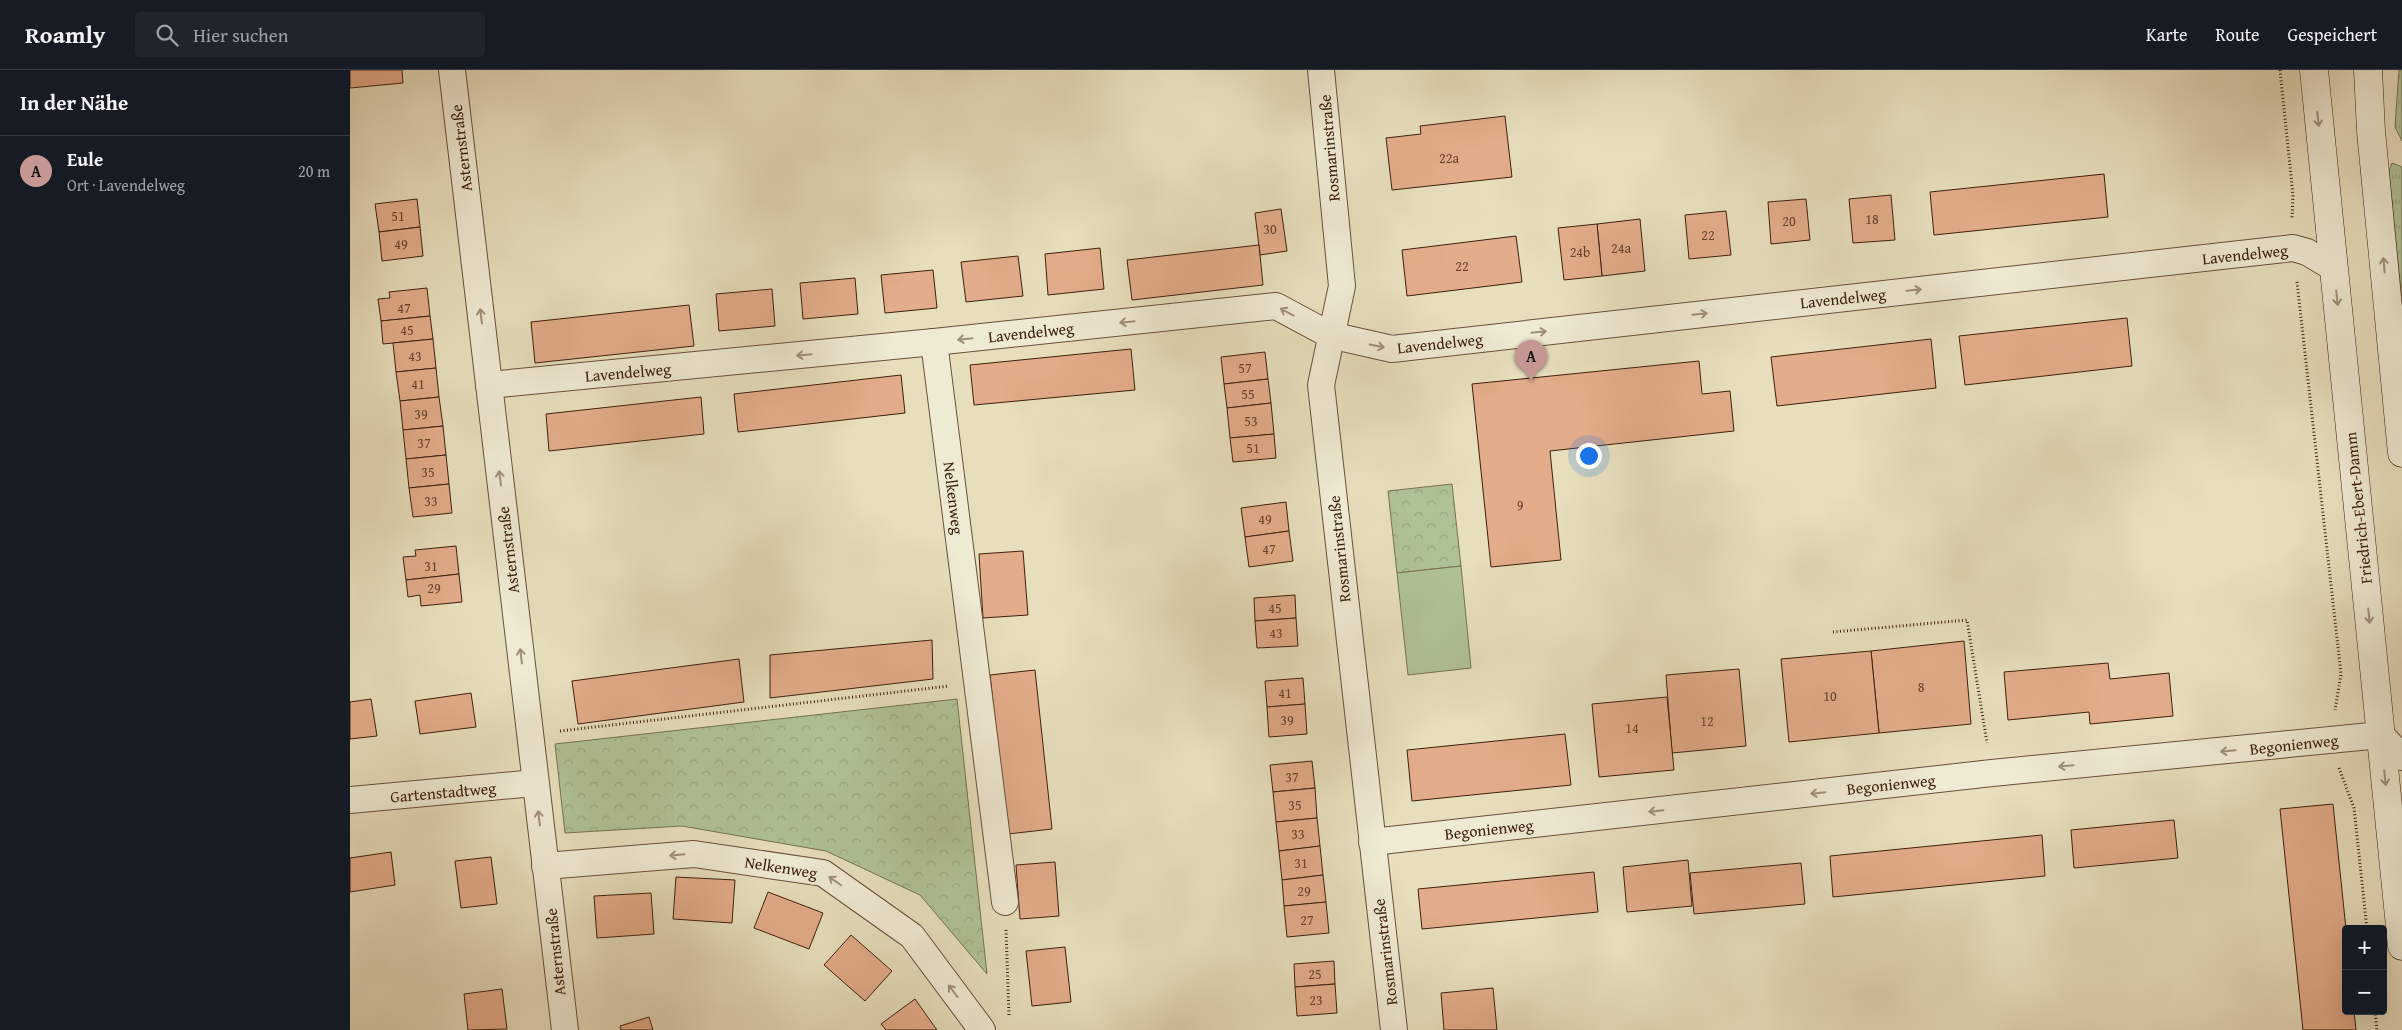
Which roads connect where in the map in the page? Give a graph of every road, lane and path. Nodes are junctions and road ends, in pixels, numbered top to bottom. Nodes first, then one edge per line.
1 (452, 70) edge
2 (1322, 70) edge
3 (2280, 70) edge
4 (2314, 70) edge
5 (2368, 70) edge
6 (2291, 225) dead end
7 (2334, 268) junction
8 (2296, 272) dead end
9 (1330, 336) junction
10 (934, 342) junction
11 (489, 385) junction
12 (2402, 453) edge
13 (1833, 632) dead end
14 (977, 683) junction
15 (2334, 718) dead end
16 (530, 734) junction
17 (2381, 735) junction
18 (2402, 757) edge
19 (2338, 765) dead end
20 (1992, 773) junction
21 (535, 783) junction
22 (350, 800) edge
23 (1372, 842) junction
24 (545, 866) junction
25 (1005, 902) joint
26 (2367, 925) edge
27 (2402, 946) edge
28 (2375, 1015) edge
29 (1009, 1020) dead end
30 (565, 1030) edge
31 (982, 1030) edge
32 (1394, 1030) edge
33 (2377, 1030) edge

11 -> 1 street, Asternstraße
2 - 9 street, Rosmarinstraße
3 - 6 path
4 -> 7 main road, Friedrich-Ebert-Damm
12 -> 5 main road
9 -> 7 street, Lavendelweg
7 -> 17 main road, Friedrich-Ebert-Damm
8 - 15 path
9 -> 10 street, Lavendelweg
9 - 23 street, Rosmarinstraße
10 -> 11 street, Lavendelweg
10 - 14 street, Nelkenweg
16 -> 11 street, Asternstraße
13 - 20 path
14 - 16 path
14 - 25 street, Nelkenweg
16 - 21 street, Asternstraße
17 - 18 street
17 -> 20 street, Begonienweg
17 -> 27 main road, Friedrich-Ebert-Damm
19 - 26 path
20 -> 23 street, Begonienweg
21 - 22 street, Gartenstadtweg
24 -> 21 street, Asternstraße
23 - 32 street, Rosmarinstraße
24 - 30 street, Asternstraße
31 -> 24 street, Nelkenweg
25 - 29 path
28 - 33 path

